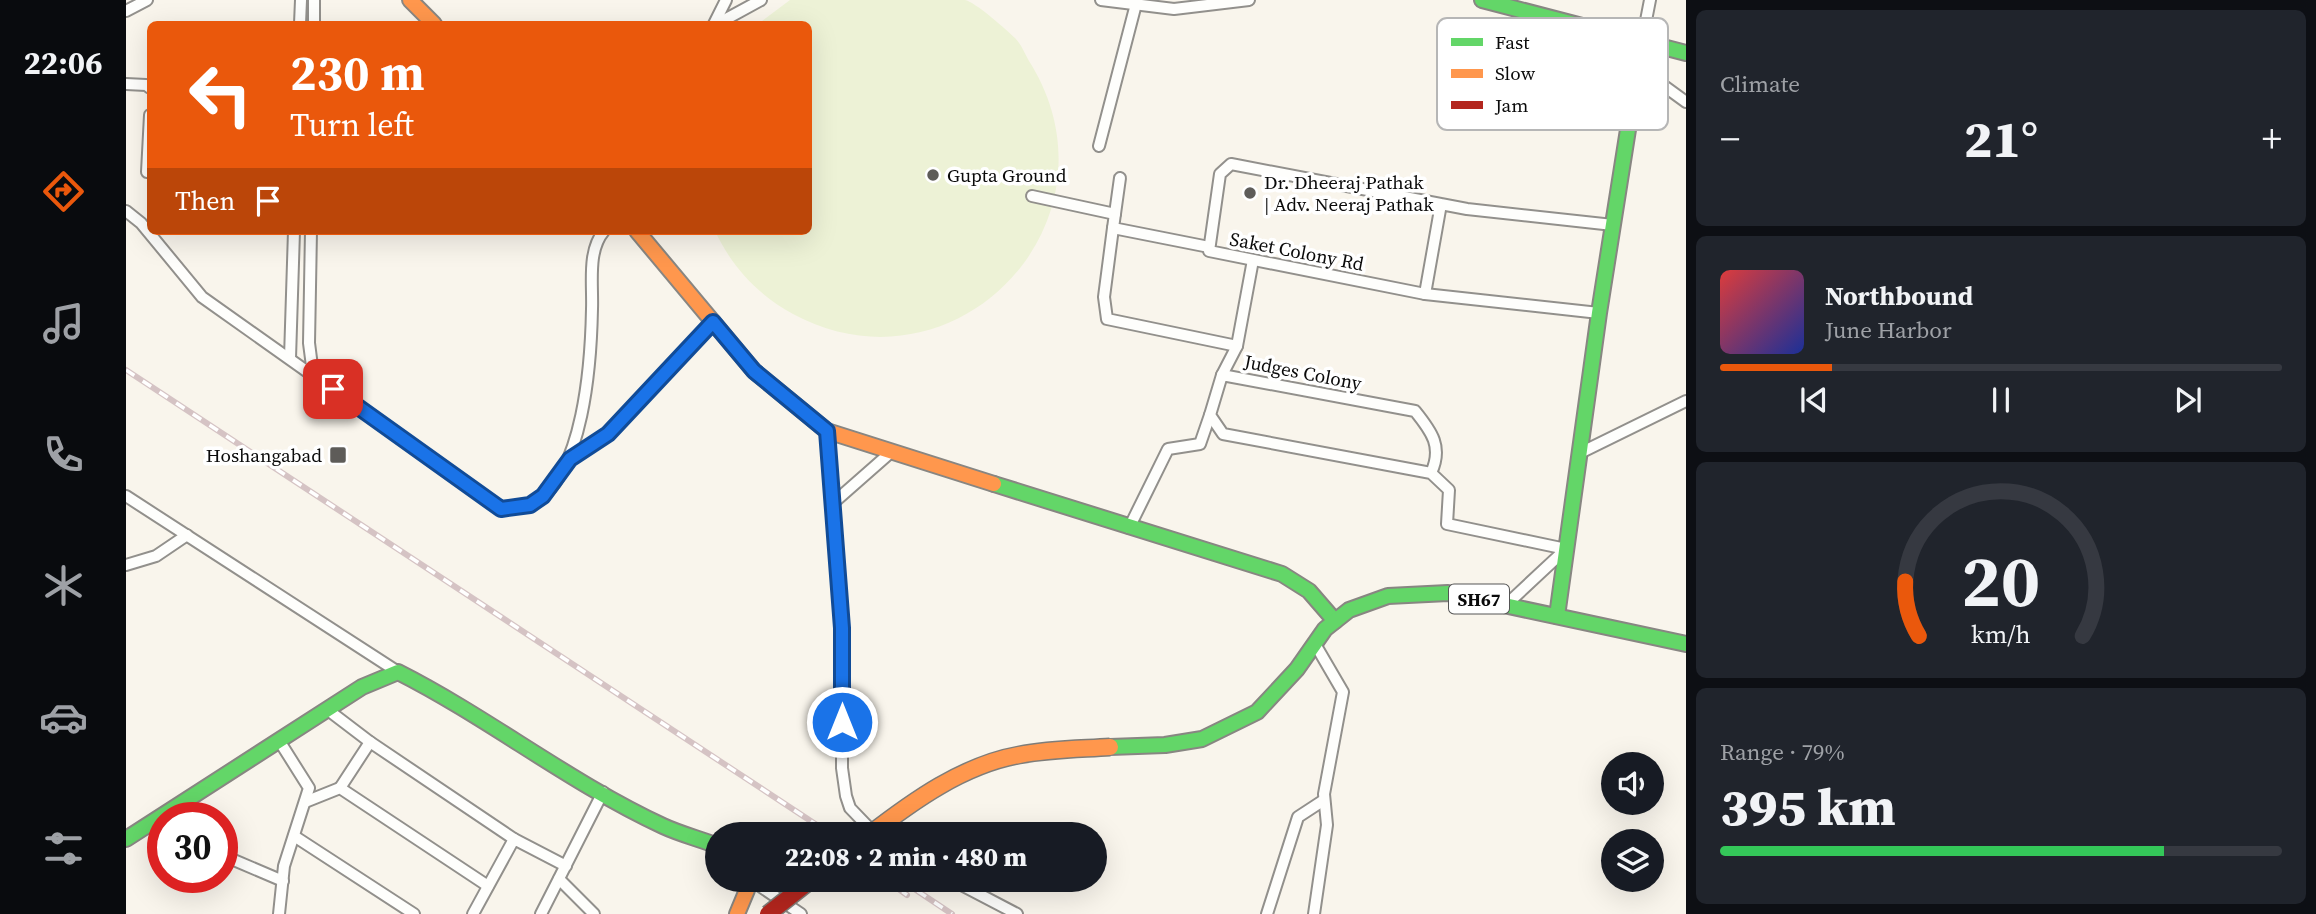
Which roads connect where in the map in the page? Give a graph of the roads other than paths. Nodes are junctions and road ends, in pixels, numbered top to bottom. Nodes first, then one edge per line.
1 (146, 0) edge
2 (301, 0) edge
3 (314, 0) edge
4 (410, 0) edge
5 (726, 0) edge
6 (761, 0) edge
7 (1101, 0) edge
8 (1249, 0) edge
9 (1482, 0) edge
10 (1650, 0) edge
11 (1136, 4) junction
12 (126, 11) edge
13 (1552, 18) edge
14 (1646, 18) edge
15 (300, 21) edge
16 (314, 21) edge
17 (431, 21) edge
18 (716, 21) edge
19 (721, 21) edge
20 (1668, 48) edge
21 (1686, 52) edge
22 (126, 83) edge
23 (147, 87) edge
24 (1668, 89) edge
25 (1686, 102) edge
26 (1628, 130) edge
27 (1098, 145) dead end
28 (1120, 178) dead end
29 (1032, 196) dead end
30 (1441, 204) junction
31 (126, 211) edge
32 (1115, 215) junction
33 (1613, 225) junction
34 (1113, 228) junction
35 (147, 230) edge
36 (151, 235) edge
37 (294, 235) edge
38 (311, 235) edge
39 (602, 235) edge
40 (640, 235) edge
41 (1209, 247) junction
42 (1253, 260) junction
43 (1425, 295) junction
44 (1599, 313) junction
45 (713, 322) junction
46 (1237, 345) junction
47 (290, 359) junction
48 (313, 374) junction
49 (1222, 375) junction
50 (1686, 401) edge
51 (1210, 415) junction
52 (827, 431) junction
53 (890, 453) junction
54 (1580, 453) junction
55 (570, 459) junction
56 (1431, 473) junction
57 (126, 496) edge
58 (832, 504) junction
59 (1129, 528) junction
60 (187, 535) junction
61 (1566, 550) junction
62 (126, 565) edge
63 (1506, 605) junction
64 (1557, 615) junction
65 (1335, 621) junction
66 (1315, 644) junction
67 (1686, 644) edge
68 (398, 672) junction
69 (328, 710) junction
70 (280, 742) junction
71 (370, 742) junction
72 (340, 788) junction
73 (603, 792) junction
74 (1324, 800) junction
75 (188, 802) edge
76 (305, 802) junction
77 (863, 822) edge
78 (886, 822) edge
79 (147, 826) edge
80 (129, 835) edge
81 (294, 836) junction
82 (514, 839) junction
83 (705, 841) edge
84 (238, 862) edge
85 (566, 866) junction
86 (559, 879) junction
87 (283, 881) junction
88 (488, 886) junction
89 (746, 892) edge
90 (767, 892) edge
91 (796, 892) edge
92 (975, 892) edge
93 (282, 912) edge
94 (414, 914) edge
95 (473, 914) edge
96 (541, 914) edge
97 (594, 914) edge
98 (737, 914) edge
99 (768, 914) edge
100 (801, 914) edge
101 (1017, 914) edge
102 (1267, 914) edge
103 (1314, 914) edge

1 - 12 street
2 - 15 street
3 - 16 street
4 - 17 main road
5 - 18 street
6 - 19 street
7 - 11 street
8 - 11 street
9 - 13 main road
10 - 14 street
11 - 27 street
20 - 21 main road
22 - 23 street
24 - 25 street
26 - 33 main road
28 - 32 street
29 - 32 street
30 - 33 street, Saket Colony Rd
30 - 41 street, Saket Colony Rd
30 - 43 street
31 - 35 street
32 - 34 street
33 - 44 main road
34 - 41 street
34 - 46 street
36 - 47 street
37 - 47 street
38 - 48 street
39 - 55 street
40 - 45 main road
41 - 42 street, Saket Colony Rd
42 - 43 street, Saket Colony Rd
42 - 46 street
43 - 44 street, Saket Colony Rd
44 - 54 main road
45 - 52 main road
45 - 55 street
46 - 49 street
47 - 48 street
48 - 55 street
49 - 51 street, Judges Colony
49 - 56 street, Judges Colony
50 - 54 street
51 - 56 street
51 - 59 street, Judges Colony
52 - 53 main road
52 - 58 street
53 - 58 street
53 - 59 main road
54 - 61 main road
56 - 61 street
57 - 60 street
58 - 77 street
59 - 65 main road
60 - 62 street
60 - 68 street
61 - 63 street
61 - 64 main road
63 - 64 main road, SH67
63 - 65 main road, SH67
64 - 67 main road, SH67
65 - 66 main road, SH67
66 - 74 street
66 - 78 main road, SH67, bridge
68 - 69 main road
68 - 73 main road
69 - 70 main road
69 - 71 street
70 - 75 main road
70 - 76 street
71 - 72 street
71 - 82 street
72 - 76 street
72 - 88 street
73 - 83 main road
73 - 85 street
74 - 102 street
74 - 103 street
76 - 81 street
79 - 80 main road
81 - 87 street
81 - 94 street
82 - 85 street
82 - 88 street
84 - 87 street
85 - 86 street
86 - 96 street
86 - 97 street
87 - 93 street
88 - 95 street
89 - 98 main road
90 - 100 street
91 - 99 main road, bridge
92 - 101 street

